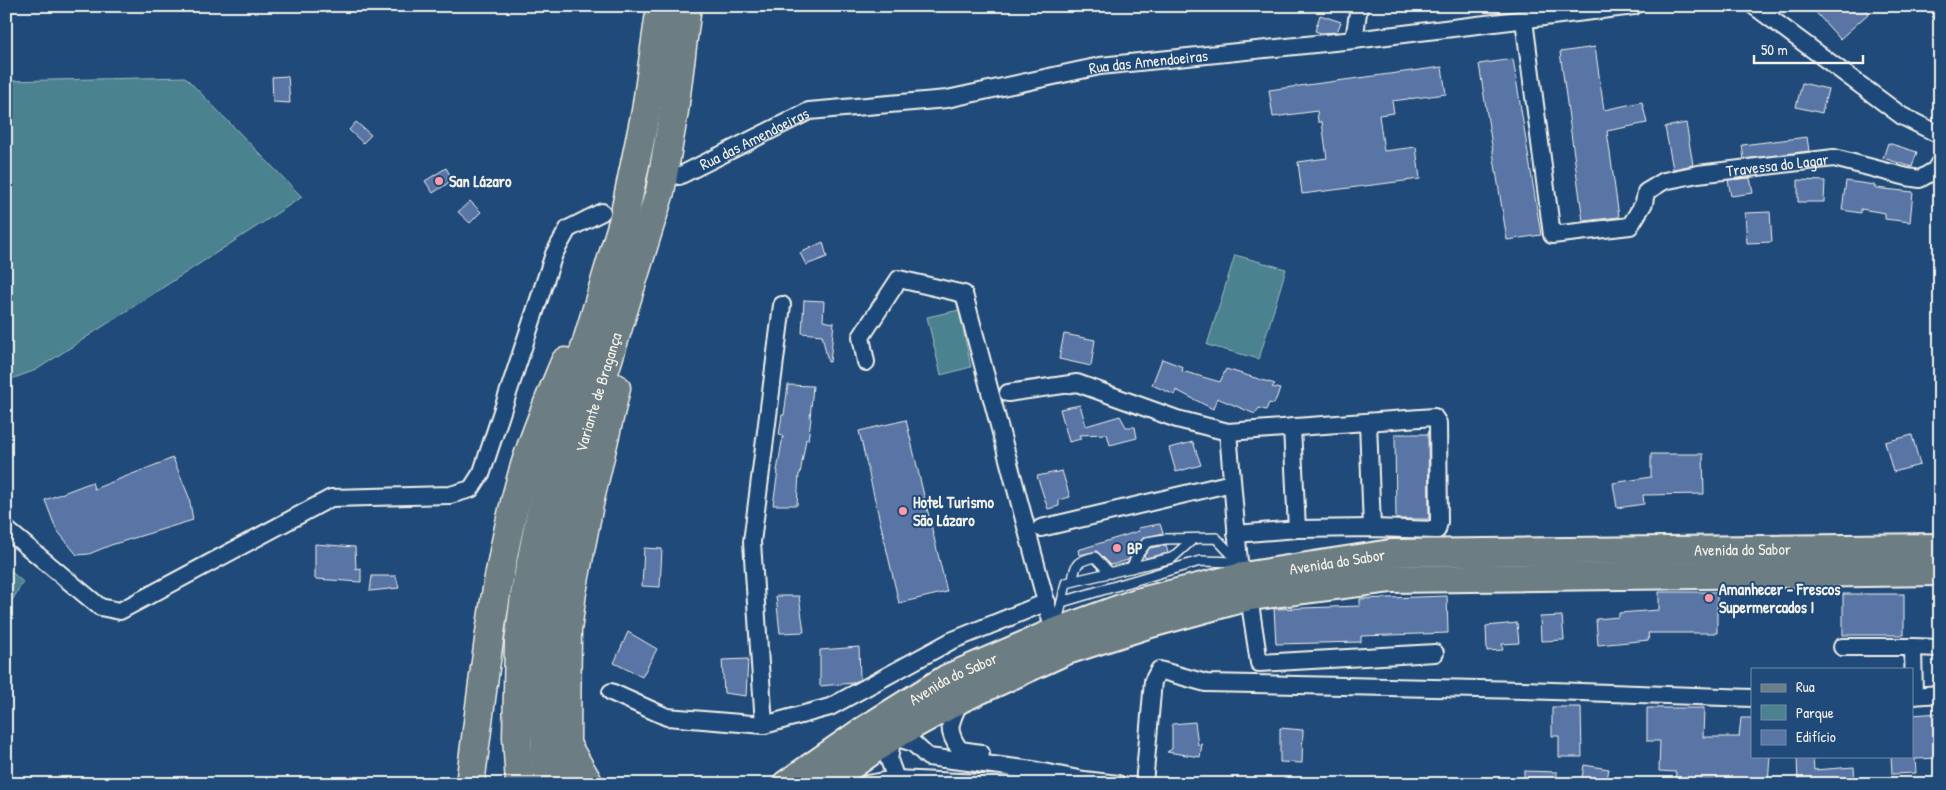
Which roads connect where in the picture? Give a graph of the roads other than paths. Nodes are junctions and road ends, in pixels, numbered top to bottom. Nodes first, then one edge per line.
1 (661, 6) edge
2 (687, 6) edge
3 (1359, 6) edge
4 (1634, 6) edge
5 (1755, 6) edge
6 (1524, 20) junction
7 (1354, 40) junction
8 (1940, 135) edge
9 (1940, 162) edge
10 (669, 184) junction
11 (613, 217) junction
12 (782, 304) dead end
13 (866, 362) dead end
14 (1008, 393) dead end
15 (1368, 422) junction
16 (1292, 427) junction
17 (1228, 432) junction
18 (1232, 483) junction
19 (1041, 528) dead end
20 (1297, 528) junction
21 (1372, 528) junction
22 (6, 530) edge
23 (1236, 534) junction
24 (1193, 539) junction
25 (1940, 547) edge
26 (1131, 568) junction
27 (1940, 572) edge
28 (1110, 573) junction
29 (1244, 578) junction
30 (1073, 581) junction
31 (1054, 602) junction
32 (1054, 632) junction
33 (1842, 647) dead end
34 (1913, 647) junction
35 (1940, 648) edge
36 (1435, 653) dead end
37 (1913, 668) edge
38 (954, 689) junction
39 (611, 692) dead end
40 (1940, 694) edge
41 (1914, 696) edge
42 (1751, 698) edge
43 (764, 725) junction
44 (862, 732) junction
45 (892, 737) junction
46 (566, 744) junction
47 (1033, 770) junction
48 (896, 779) junction
49 (1084, 780) junction
50 (470, 784) edge
51 (520, 784) edge
52 (547, 784) edge
53 (568, 784) edge
54 (589, 784) edge
55 (786, 784) edge
56 (826, 784) edge
57 (868, 784) edge
58 (1118, 784) edge
59 (1144, 784) edge

1 - 11 highway, Variante de Bragança
2 - 10 highway, Variante de Bragança
3 - 7 street
4 - 6 street, Rua das Amendoeiras
5 - 8 street
6 - 7 street, Rua das Amendoeiras
6 - 9 street, Travessa do Lagar
7 - 10 street, Rua das Amendoeiras
10 - 46 highway
10 - 52 highway, Variante de Bragança
11 - 22 street
11 - 50 highway
11 - 51 highway, Variante de Bragança
12 - 43 street
13 - 31 street
14 - 17 street
15 - 16 street
15 - 21 street
15 - 21 street
16 - 17 street
16 - 20 street
17 - 18 street
18 - 19 street
18 - 23 street
20 - 21 street
20 - 23 street
23 - 29 street
24 - 26 lane
24 - 26 lane
24 - 29 lane
25 - 29 main road, Avenida do Sabor
26 - 28 lane
27 - 29 main road, Avenida do Sabor
28 - 30 lane
28 - 30 lane
29 - 31 lane
29 - 32 main road, Avenida do Sabor
29 - 36 street
29 - 38 main road, Avenida do Sabor
30 - 31 lane
31 - 32 street
31 - 43 street
32 - 38 main road, Avenida do Sabor
33 - 34 street
34 - 35 street
34 - 37 street
38 - 44 main road, Avenida do Sabor
38 - 45 main road, Avenida do Sabor
38 - 47 street
39 - 43 street
40 - 41 street
42 - 59 street
44 - 45 street
44 - 55 main road, Avenida do Sabor
45 - 47 street
45 - 48 street
45 - 56 main road, Avenida do Sabor
46 - 53 highway
46 - 54 highway
47 - 49 street
48 - 49 street
48 - 57 street
49 - 58 street

